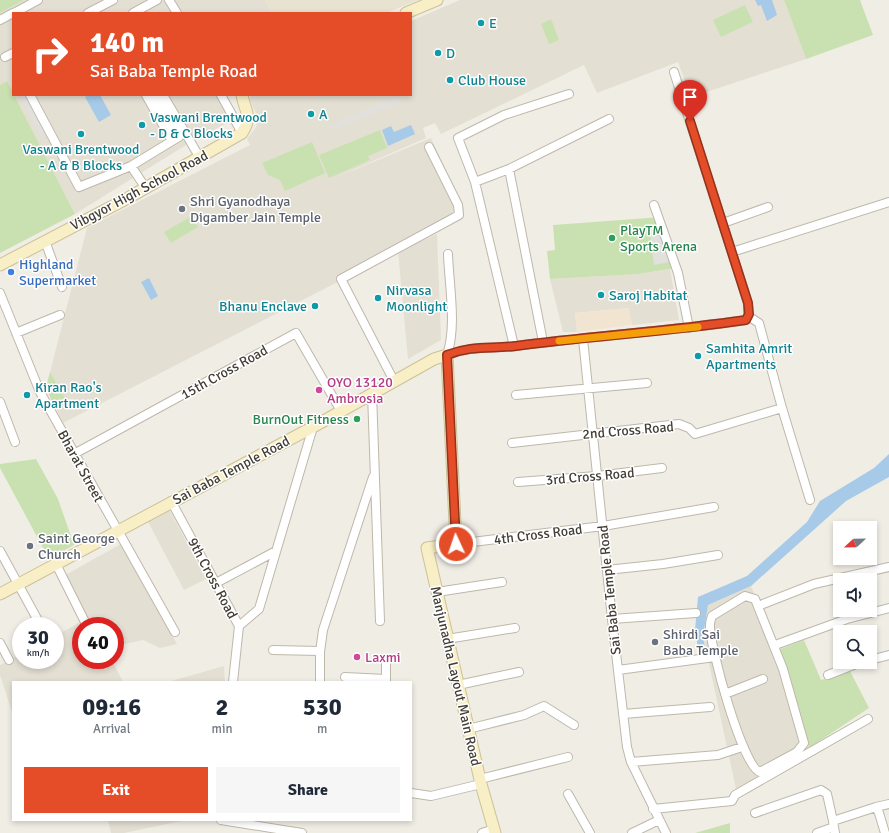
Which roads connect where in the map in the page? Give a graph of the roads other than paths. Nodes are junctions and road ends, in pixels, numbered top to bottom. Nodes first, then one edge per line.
1 (38, 0) edge
2 (113, 0) edge
3 (157, 0) edge
4 (170, 0) edge
5 (437, 0) edge
6 (15, 12) edge
7 (90, 12) edge
8 (134, 12) edge
9 (176, 12) edge
10 (408, 12) edge
11 (12, 14) edge
12 (0, 20) edge
13 (12, 54) edge
14 (5, 57) dead end
15 (674, 72) dead end
16 (569, 94) dead end
17 (30, 96) edge
18 (147, 96) edge
19 (156, 96) edge
20 (164, 96) edge
21 (222, 96) edge
22 (242, 96) edge
23 (609, 119) dead end
24 (242, 133) junction
25 (172, 141) junction
26 (429, 147) dead end
27 (53, 150) dead end
28 (200, 158) junction
29 (131, 166) junction
30 (509, 169) junction
31 (475, 182) junction
32 (79, 188) junction
33 (145, 188) junction
34 (889, 202) edge
35 (654, 205) dead end
36 (768, 207) dead end
37 (723, 223) junction
38 (45, 240) junction
39 (732, 252) junction
40 (448, 254) dead end
41 (0, 264) edge
42 (62, 288) dead end
43 (0, 293) edge
44 (60, 315) dead end
45 (748, 316) junction
46 (689, 328) junction
47 (16, 333) junction
48 (583, 339) junction
49 (543, 342) junction
50 (514, 346) junction
51 (447, 355) junction
52 (394, 381) junction
53 (647, 383) dead end
54 (588, 387) junction
55 (372, 394) junction
56 (516, 395) dead end
57 (0, 402) edge
58 (782, 408) junction
59 (341, 411) junction
60 (313, 426) junction
61 (593, 433) junction
62 (15, 442) dead end
63 (512, 443) dead end
64 (74, 454) junction
65 (662, 468) dead end
66 (375, 471) junction
67 (597, 476) junction
68 (518, 482) dead end
69 (810, 500) dead end
70 (171, 501) junction
71 (714, 507) dead end
72 (602, 526) junction
73 (117, 531) junction
74 (456, 544) junction
75 (0, 551) edge
76 (276, 551) junction
77 (718, 555) dead end
78 (56, 564) junction
79 (889, 567) edge
80 (607, 570) junction
81 (502, 582) dead end
82 (216, 583) junction
83 (18, 584) junction
84 (437, 592) junction
85 (0, 594) edge
86 (763, 604) dead end
87 (889, 608) edge
88 (696, 613) dead end
89 (36, 617) edge
90 (82, 617) edge
91 (612, 619) junction
92 (380, 621) dead end
93 (239, 626) junction
94 (515, 628) dead end
95 (174, 632) dead end
96 (447, 639) junction
97 (0, 643) edge
98 (778, 644) dead end
99 (273, 650) dead end
100 (320, 651) junction
101 (889, 655) edge
102 (715, 657) junction
103 (877, 658) edge
104 (9, 660) dead end
105 (386, 660) dead end
106 (843, 669) edge
107 (618, 670) junction
108 (519, 672) dead end
109 (828, 675) dead end
110 (345, 678) dead end
111 (762, 679) dead end
112 (386, 680) edge
113 (232, 681) edge
114 (320, 681) edge
115 (458, 685) junction
116 (725, 694) junction
117 (710, 707) dead end
118 (623, 714) junction
119 (868, 719) dead end
120 (574, 725) dead end
121 (468, 729) junction
122 (742, 747) junction
123 (568, 757) dead end
124 (631, 762) junction
125 (480, 782) junction
126 (412, 792) edge
127 (568, 794) dead end
128 (889, 804) edge
129 (876, 807) junction
130 (653, 809) junction
131 (755, 813) dead end
132 (659, 820) junction
133 (227, 821) edge
134 (834, 827) edge
135 (494, 831) edge
136 (302, 833) edge
137 (482, 833) edge
138 (590, 833) edge
139 (632, 833) edge
140 (666, 833) edge
141 (817, 833) edge
142 (885, 833) edge

1 - 6 street
2 - 7 street
3 - 8 street
4 - 9 street
5 - 10 street
11 - 12 street
13 - 14 street
15 - 37 street
16 - 31 street
17 - 32 street
18 - 25 street
19 - 25 street
20 - 28 street
21 - 24 street
22 - 24 street
23 - 30 street
24 - 28 street, Vibgyor High School Road
25 - 29 street
26 - 52 street
27 - 32 street
28 - 33 street, Vibgyor High School Road
29 - 32 street
29 - 33 street
30 - 31 street
30 - 49 street
31 - 50 street
33 - 38 street, Vibgyor High School Road
34 - 39 street
35 - 46 street
36 - 37 street
37 - 39 street
38 - 41 street, Vibgyor High School Road
38 - 42 street
39 - 45 street
40 - 51 street
43 - 47 street, Bharat Street
44 - 47 street
45 - 46 street, Sai Baba Temple Road
45 - 58 street
46 - 48 street, Sai Baba Temple Road
47 - 64 street, Bharat Street
48 - 49 street, Sai Baba Temple Road
48 - 54 street, Sai Baba Temple Road
49 - 50 street, Sai Baba Temple Road
50 - 51 street, Sai Baba Temple Road
51 - 52 street, Sai Baba Temple Road
51 - 74 street
52 - 55 street, Sai Baba Temple Road
53 - 54 street
54 - 56 street
54 - 61 street, Sai Baba Temple Road
55 - 59 street, Sai Baba Temple Road
55 - 66 street
57 - 62 street
58 - 61 street, 2nd Cross Road
58 - 69 street
59 - 60 street, Sai Baba Temple Road
59 - 64 street, 15th Cross Road
60 - 70 street, Sai Baba Temple Road
60 - 76 street
61 - 63 street, 2nd Cross Road
61 - 67 street, Sai Baba Temple Road
64 - 73 street, Bharat Street
65 - 67 street, 3rd Cross Road
66 - 92 street
66 - 100 street
67 - 68 street, 3rd Cross Road
67 - 72 street, Sai Baba Temple Road
70 - 73 street, Sai Baba Temple Road
70 - 82 street, 9th Cross Road
71 - 72 street, 4th Cross Road
72 - 74 street, 4th Cross Road
72 - 80 street, Sai Baba Temple Road
73 - 78 street, Sai Baba Temple Road
73 - 95 street, Bharat Street
74 - 84 street, Manjunadha Layout Main Road
75 - 83 street
76 - 82 street
76 - 93 street
77 - 80 street
78 - 83 street, Sai Baba Temple Road
78 - 90 street
79 - 86 street
80 - 91 street, Sai Baba Temple Road
81 - 84 street
82 - 93 street, 9th Cross Road
83 - 85 street, Sai Baba Temple Road
83 - 89 street
84 - 96 street, Manjunadha Layout Main Road
87 - 98 street
88 - 91 street
91 - 107 street, Sai Baba Temple Road
93 - 113 street, 9th Cross Road
94 - 96 street
96 - 115 street, Manjunadha Layout Main Road
97 - 104 street
99 - 100 street
100 - 114 street
101 - 103 street
102 - 107 street
102 - 116 street
102 - 122 street
105 - 112 street
106 - 109 street
107 - 118 street, Sai Baba Temple Road
108 - 115 street
110 - 112 street
111 - 116 street
115 - 121 street, Manjunadha Layout Main Road
116 - 122 street
117 - 118 street
118 - 124 street, Sai Baba Temple Road
119 - 130 street
120 - 121 street
121 - 125 street, Manjunadha Layout Main Road
122 - 124 street
123 - 125 street
124 - 130 street, Sai Baba Temple Road
125 - 126 street
125 - 135 street, Manjunadha Layout Main Road
127 - 138 street
128 - 129 street
129 - 134 street
129 - 142 street
130 - 132 street, Sai Baba Temple Road
131 - 134 street
132 - 139 street
132 - 140 street, Sai Baba Temple Road
133 - 136 street
134 - 141 street
135 - 137 street

